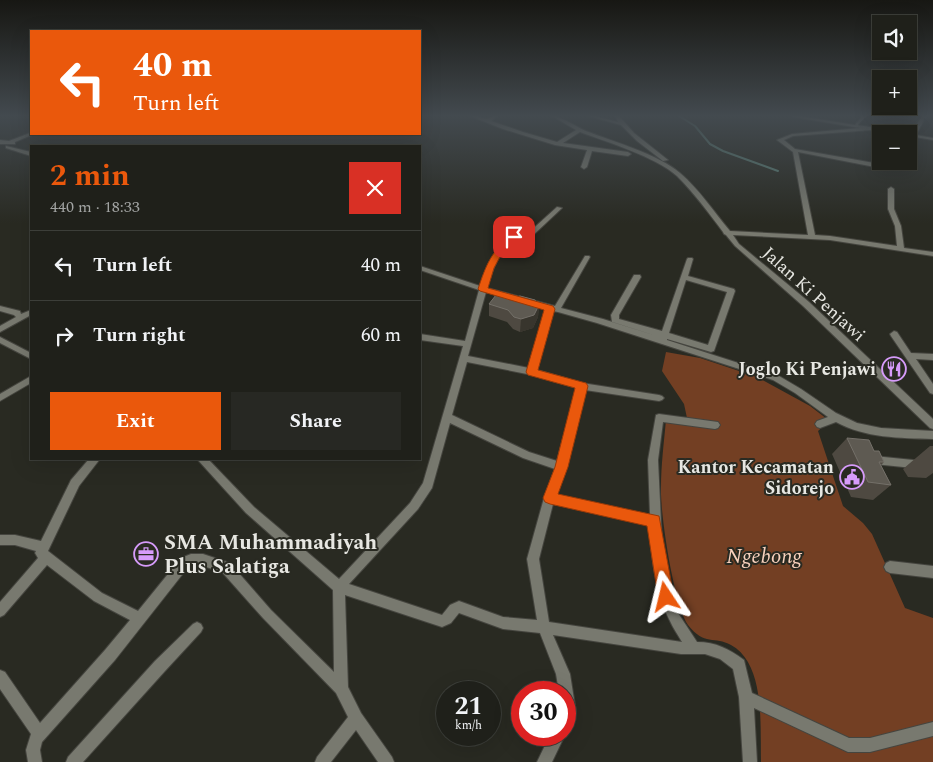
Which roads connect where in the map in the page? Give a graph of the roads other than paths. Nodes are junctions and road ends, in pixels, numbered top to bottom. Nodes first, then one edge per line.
1 (590, 151) edge
2 (597, 152) edge
3 (634, 152) edge
4 (655, 152) edge
5 (794, 152) edge
6 (802, 152) edge
7 (643, 155) junction
8 (872, 165) edge
9 (584, 167) dead end
10 (680, 176) junction
11 (891, 188) dead end
12 (559, 208) dead end
13 (726, 233) junction
14 (812, 237) junction
15 (901, 248) junction
16 (933, 254) edge
17 (587, 257) dead end
18 (690, 258) dead end
19 (421, 268) edge
20 (637, 277) dead end
21 (684, 278) junction
22 (483, 289) junction
23 (0, 308) edge
24 (553, 310) junction
25 (30, 313) edge
26 (20, 318) junction
27 (0, 329) edge
28 (894, 334) dead end
29 (421, 337) edge
30 (663, 338) junction
31 (0, 340) edge
32 (468, 344) junction
33 (30, 355) edge
34 (909, 356) junction
35 (933, 356) edge
36 (464, 358) junction
37 (532, 372) junction
38 (30, 380) edge
39 (582, 386) junction
40 (933, 391) edge
41 (0, 398) edge
42 (659, 398) dead end
43 (448, 418) junction
44 (836, 418) junction
45 (820, 424) dead end
46 (715, 425) dead end
47 (933, 425) edge
48 (933, 435) edge
49 (867, 459) edge
50 (94, 460) edge
51 (203, 460) edge
52 (933, 466) edge
53 (561, 467) junction
54 (550, 498) junction
55 (654, 520) junction
56 (0, 540) edge
57 (45, 552) junction
58 (890, 566) dead end
59 (933, 572) edge
60 (339, 587) junction
61 (0, 611) edge
62 (140, 619) junction
63 (544, 627) junction
64 (197, 628) dead end
65 (694, 649) junction
66 (0, 677) edge
67 (564, 681) edge
68 (341, 688) junction
69 (746, 697) junction
70 (356, 718) junction
71 (933, 729) edge
72 (40, 735) junction
73 (552, 746) edge
74 (34, 761) edge
75 (73, 762) edge
76 (322, 762) edge
77 (387, 762) edge
78 (544, 762) edge
79 (750, 762) edge

1 - 9 street
2 - 7 street
3 - 7 street
4 - 10 street
5 - 14 street
6 - 8 street
7 - 10 street
10 - 13 street, Jalan Ki Penjawi
11 - 15 street
12 - 22 street
13 - 14 street
13 - 47 street, Jalan Ki Penjawi
14 - 15 street
15 - 16 street
17 - 24 street
18 - 21 street
19 - 22 street
20 - 30 street
21 - 30 street
21 - 30 street
22 - 24 street
22 - 32 street
23 - 26 street
24 - 30 street
24 - 37 street
25 - 26 street
26 - 27 street
28 - 34 street
29 - 32 street
30 - 44 street
31 - 33 street
32 - 36 street
34 - 35 street
34 - 40 street
36 - 37 street
36 - 43 street
37 - 39 street
38 - 41 street
39 - 42 street
39 - 53 street
43 - 53 street
43 - 60 street
44 - 45 street
44 - 48 street
46 - 55 street
49 - 52 street
50 - 57 street
51 - 60 street
53 - 54 street
54 - 55 street
54 - 63 street
55 - 65 street
56 - 57 street
57 - 61 street
57 - 62 street
58 - 59 street
60 - 63 street
60 - 68 street
62 - 68 street
62 - 72 street
63 - 65 street
63 - 67 street
64 - 75 street
65 - 69 street
66 - 72 street
68 - 70 street
69 - 71 street
69 - 79 street
70 - 76 street
70 - 77 street
72 - 74 street
73 - 78 street

